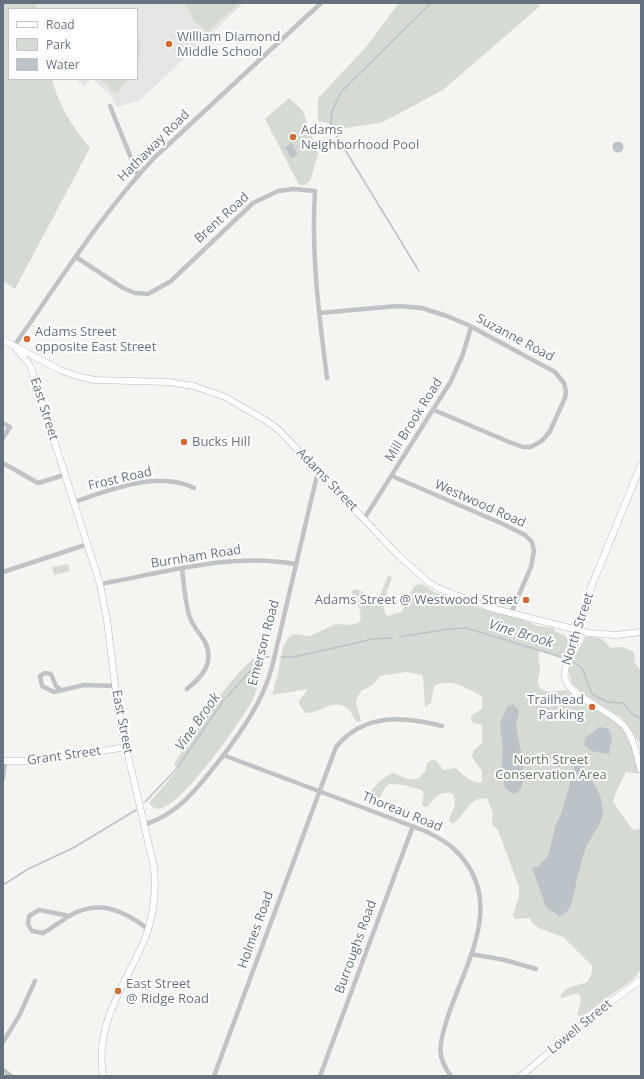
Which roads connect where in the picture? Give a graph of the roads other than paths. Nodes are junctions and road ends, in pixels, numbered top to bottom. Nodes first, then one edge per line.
1 (321, 3) edge
2 (110, 106) dead end
3 (138, 175) junction
4 (76, 257) junction
5 (319, 312) junction
6 (471, 327) junction
7 (3, 340) edge
8 (14, 346) junction
9 (41, 360) junction
10 (30, 367) junction
11 (327, 378) dead end
12 (434, 410) junction
13 (3, 423) edge
14 (3, 438) edge
15 (3, 463) edge
16 (641, 464) edge
17 (318, 471) junction
18 (65, 475) junction
19 (392, 476) junction
20 (194, 488) dead end
21 (74, 502) junction
22 (364, 519) junction
23 (88, 544) junction
24 (295, 564) junction
25 (182, 569) junction
26 (3, 572) edge
27 (100, 584) junction
28 (511, 613) junction
29 (578, 631) junction
30 (641, 632) edge
31 (114, 686) junction
32 (187, 689) dead end
33 (61, 690) junction
34 (442, 726) dead end
35 (126, 747) junction
36 (223, 755) junction
37 (4, 761) edge
38 (641, 770) edge
39 (3, 778) edge
40 (320, 791) junction
41 (146, 824) junction
42 (413, 826) junction
43 (70, 916) junction
44 (148, 929) junction
45 (471, 954) junction
46 (536, 969) dead end
47 (641, 980) edge
48 (35, 981) dead end
49 (3, 1042) edge
50 (3, 1070) edge
51 (11, 1076) edge
52 (103, 1076) edge
53 (214, 1076) edge
54 (320, 1076) edge
55 (452, 1076) edge
56 (520, 1076) edge

1 - 3 street, Hathaway Road
2 - 3 street
3 - 4 street, Hathaway Road
4 - 5 street, Brent Road
4 - 8 street, Hathaway Road
5 - 6 street, Suzanne Road
5 - 11 street, Brent Road
6 - 12 street, Mill Brook Road
6 - 12 street, Suzanne Road
7 - 8 street, Adams Street
8 - 9 street, Adams Street
8 - 10 street, East Street
9 - 10 street, East Street
9 - 17 street, Adams Street
10 - 18 street, East Street
12 - 19 street, Mill Brook Road
13 - 14 street
15 - 18 street
16 - 29 street, North Street
17 - 22 street, Adams Street
17 - 24 street, Emerson Road
18 - 21 street, East Street
19 - 22 street, Mill Brook Road
19 - 28 street, Westwood Road
20 - 21 street, Frost Road
21 - 23 street, East Street
22 - 28 street, Adams Street
23 - 26 street
23 - 27 street, East Street
24 - 25 street, Burnham Road
24 - 36 street, Emerson Road
25 - 27 street, Burnham Road
25 - 32 street
27 - 31 street, East Street
28 - 29 street, Adams Street
29 - 30 street, Adams Street
29 - 38 street, North Street
31 - 33 street
31 - 35 street, East Street
33 - 33 street
34 - 40 street, Holmes Road
35 - 37 street, Grant Street
35 - 41 street, East Street
36 - 40 street, Thoreau Road
36 - 41 street, Emerson Road
37 - 39 street
40 - 42 street, Thoreau Road
40 - 53 street, Holmes Road
41 - 44 street, East Street
42 - 45 street, Thoreau Road
42 - 54 street, Burroughs Road
43 - 43 street
43 - 44 street
44 - 52 street, East Street
45 - 46 street
45 - 55 street, Thoreau Road
47 - 56 street, Lowell Street
48 - 49 street
50 - 51 street

